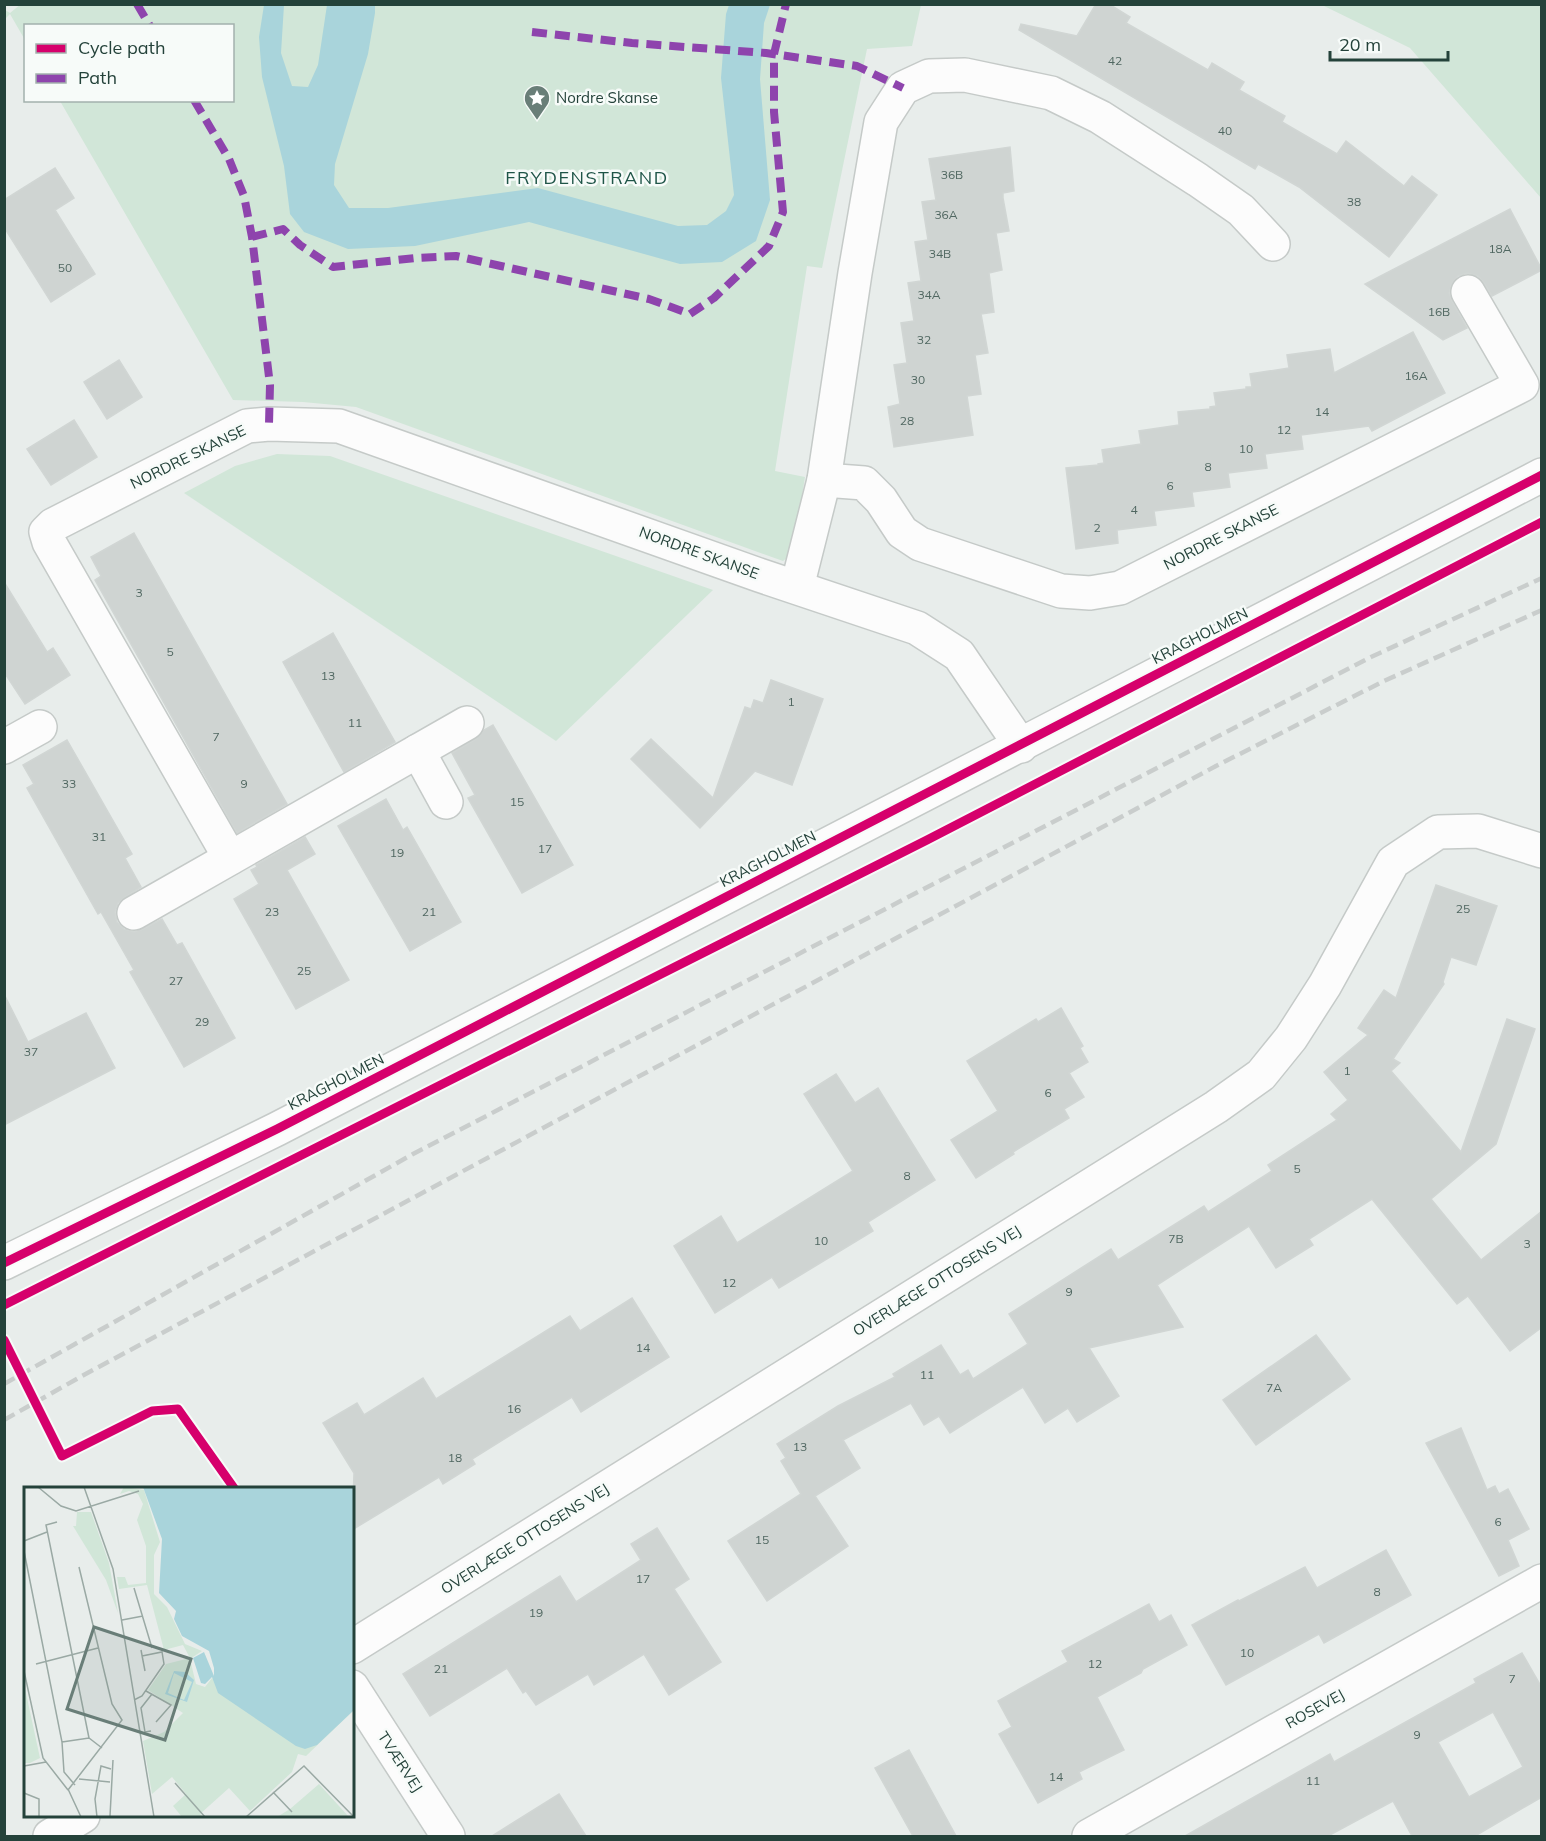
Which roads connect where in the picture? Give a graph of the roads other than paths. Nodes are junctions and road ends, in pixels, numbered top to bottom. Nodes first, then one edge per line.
1 (1273, 244) dead end
2 (1468, 292) dead end
3 (1542, 476) edge
4 (824, 480) junction
5 (797, 587) junction
6 (467, 723) dead end
7 (40, 727) dead end
8 (1021, 746) junction
9 (4, 747) edge
10 (417, 751) junction
11 (446, 802) dead end
12 (1542, 851) edge
13 (230, 858) junction
14 (134, 913) dead end
15 (4, 1263) edge
16 (1542, 1581) edge
17 (354, 1646) edge
18 (354, 1690) edge
19 (80, 1817) edge
20 (50, 1836) edge
21 (448, 1836) edge
22 (1089, 1836) edge

1 - 4 street
2 - 4 street, NORDRE SKANSE
3 - 8 street, KRAGHOLMEN
4 - 5 street
5 - 8 street, NORDRE SKANSE
5 - 13 street, NORDRE SKANSE
6 - 10 street
7 - 9 street
8 - 15 street, KRAGHOLMEN
10 - 11 street
10 - 13 street
12 - 17 street, OVERLÆGE OTTOSENS VEJ
13 - 14 street
16 - 22 street, ROSEVEJ
18 - 21 street, TVÆRVEJ
19 - 20 street

